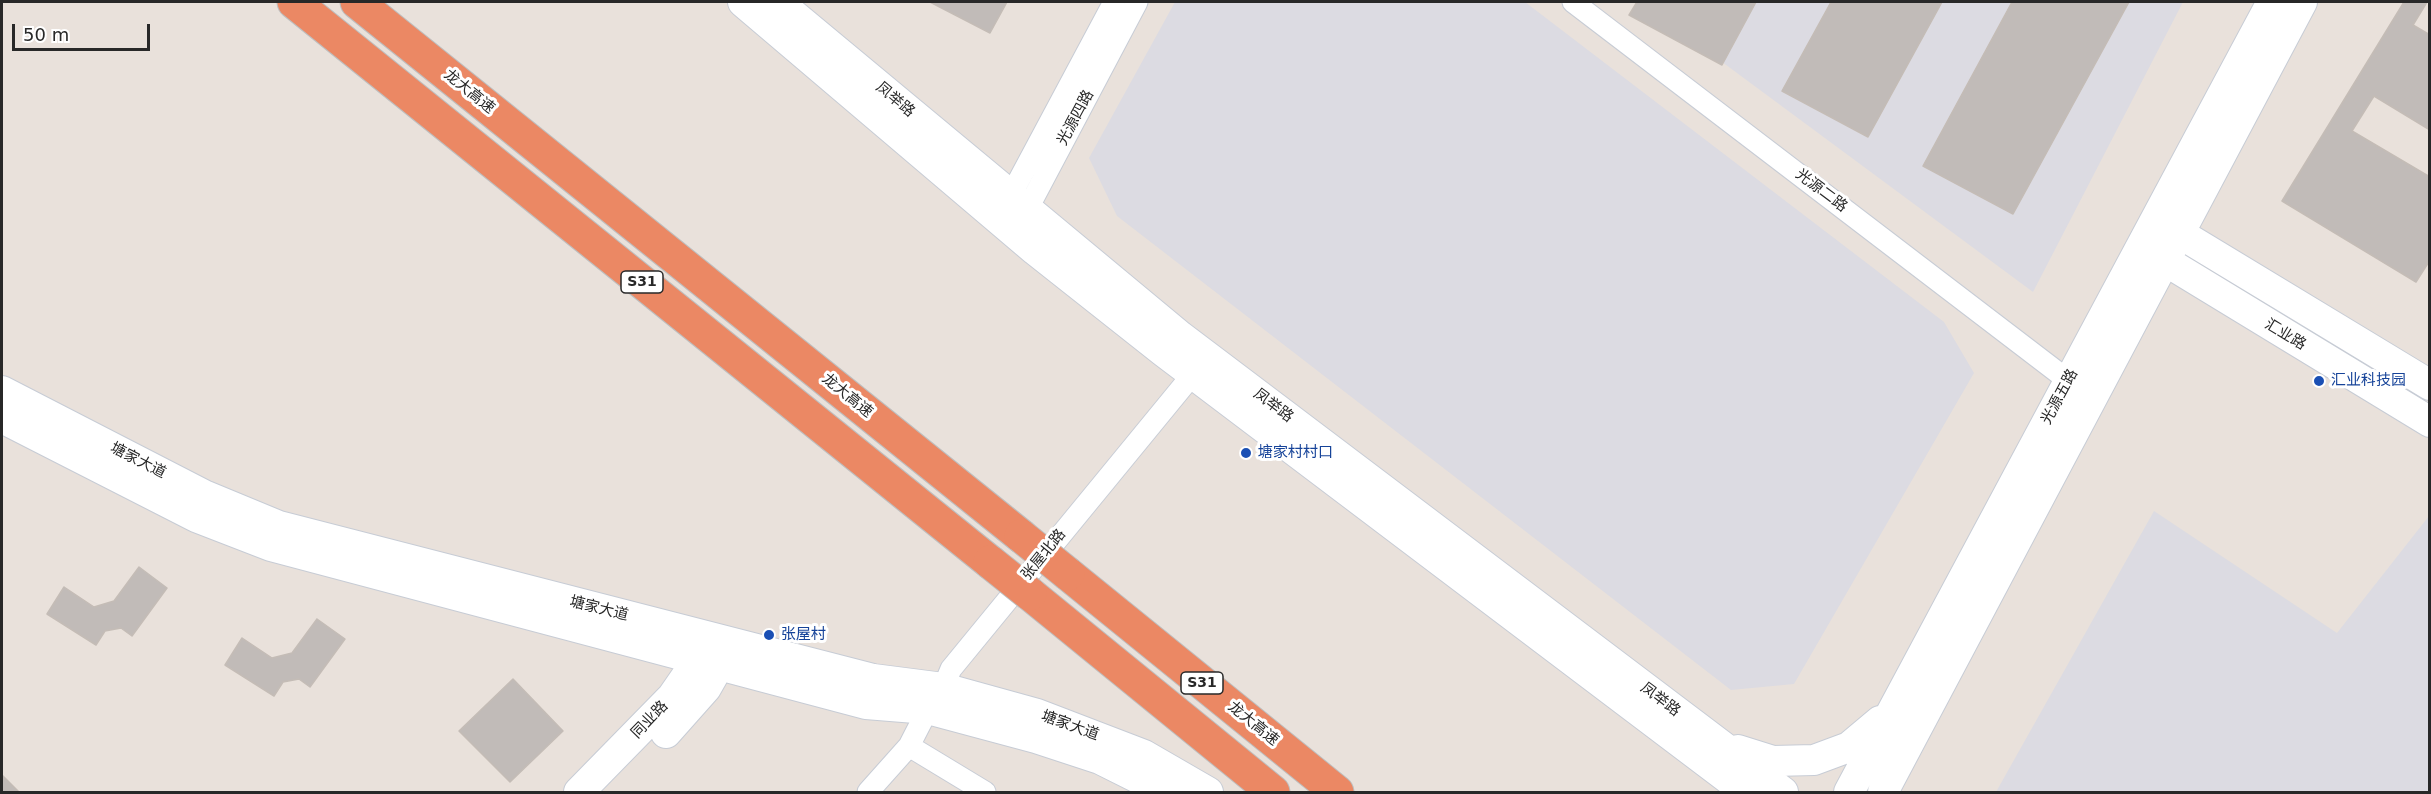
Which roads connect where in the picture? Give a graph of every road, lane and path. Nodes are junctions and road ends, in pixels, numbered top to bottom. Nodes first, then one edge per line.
1 (294, 2) edge
2 (357, 2) edge
3 (742, 2) edge
4 (778, 2) edge
5 (1114, 2) edge
6 (1137, 2) edge
7 (1574, 2) edge
8 (2272, 2) edge
9 (2302, 2) edge
10 (1010, 212) junction
11 (2160, 241) junction
12 (1193, 374) junction
13 (2069, 381) junction
14 (2430, 385) edge
15 (2, 391) edge
16 (2, 418) edge
17 (2430, 422) edge
18 (710, 650) junction
19 (935, 699) junction
20 (1898, 701) junction
21 (1705, 734) junction
22 (909, 746) junction
23 (579, 792) edge
24 (607, 792) edge
25 (868, 792) edge
26 (985, 792) edge
27 (1166, 792) edge
28 (1208, 792) edge
29 (1273, 792) edge
30 (1337, 792) edge
31 (1746, 792) edge
32 (1783, 792) edge
33 (1849, 792) edge
34 (1883, 792) edge

1 - 29 highway, S31, bridge
2 - 30 highway, 龙大高速 / S31, bridge
3 - 10 street, 凤举路
4 - 10 street, 凤举路
5 - 10 street, 光源四路
6 - 10 street, 光源四路
7 - 13 street, 光源二路
8 - 11 street, 光源五路
9 - 11 street, 光源五路
10 - 12 street, 凤举路
10 - 21 street, 凤举路
11 - 13 street, 光源五路
11 - 14 street
11 - 17 street, 汇业路
11 - 34 street, 光源五路
12 - 19 street, 张屋北路
12 - 31 street, 凤举路
13 - 20 street, 光源五路
15 - 18 street, 塘家大道
16 - 18 street, 塘家大道
18 - 19 street, 塘家大道
18 - 23 street, 同业路
18 - 24 street, 同业路
19 - 22 street, 张屋北路
19 - 27 street, 塘家大道
19 - 28 street, 塘家大道
20 - 21 street
20 - 33 street, 光源五路
21 - 32 street, 凤举路
22 - 25 street, 张屋北路
22 - 26 street

